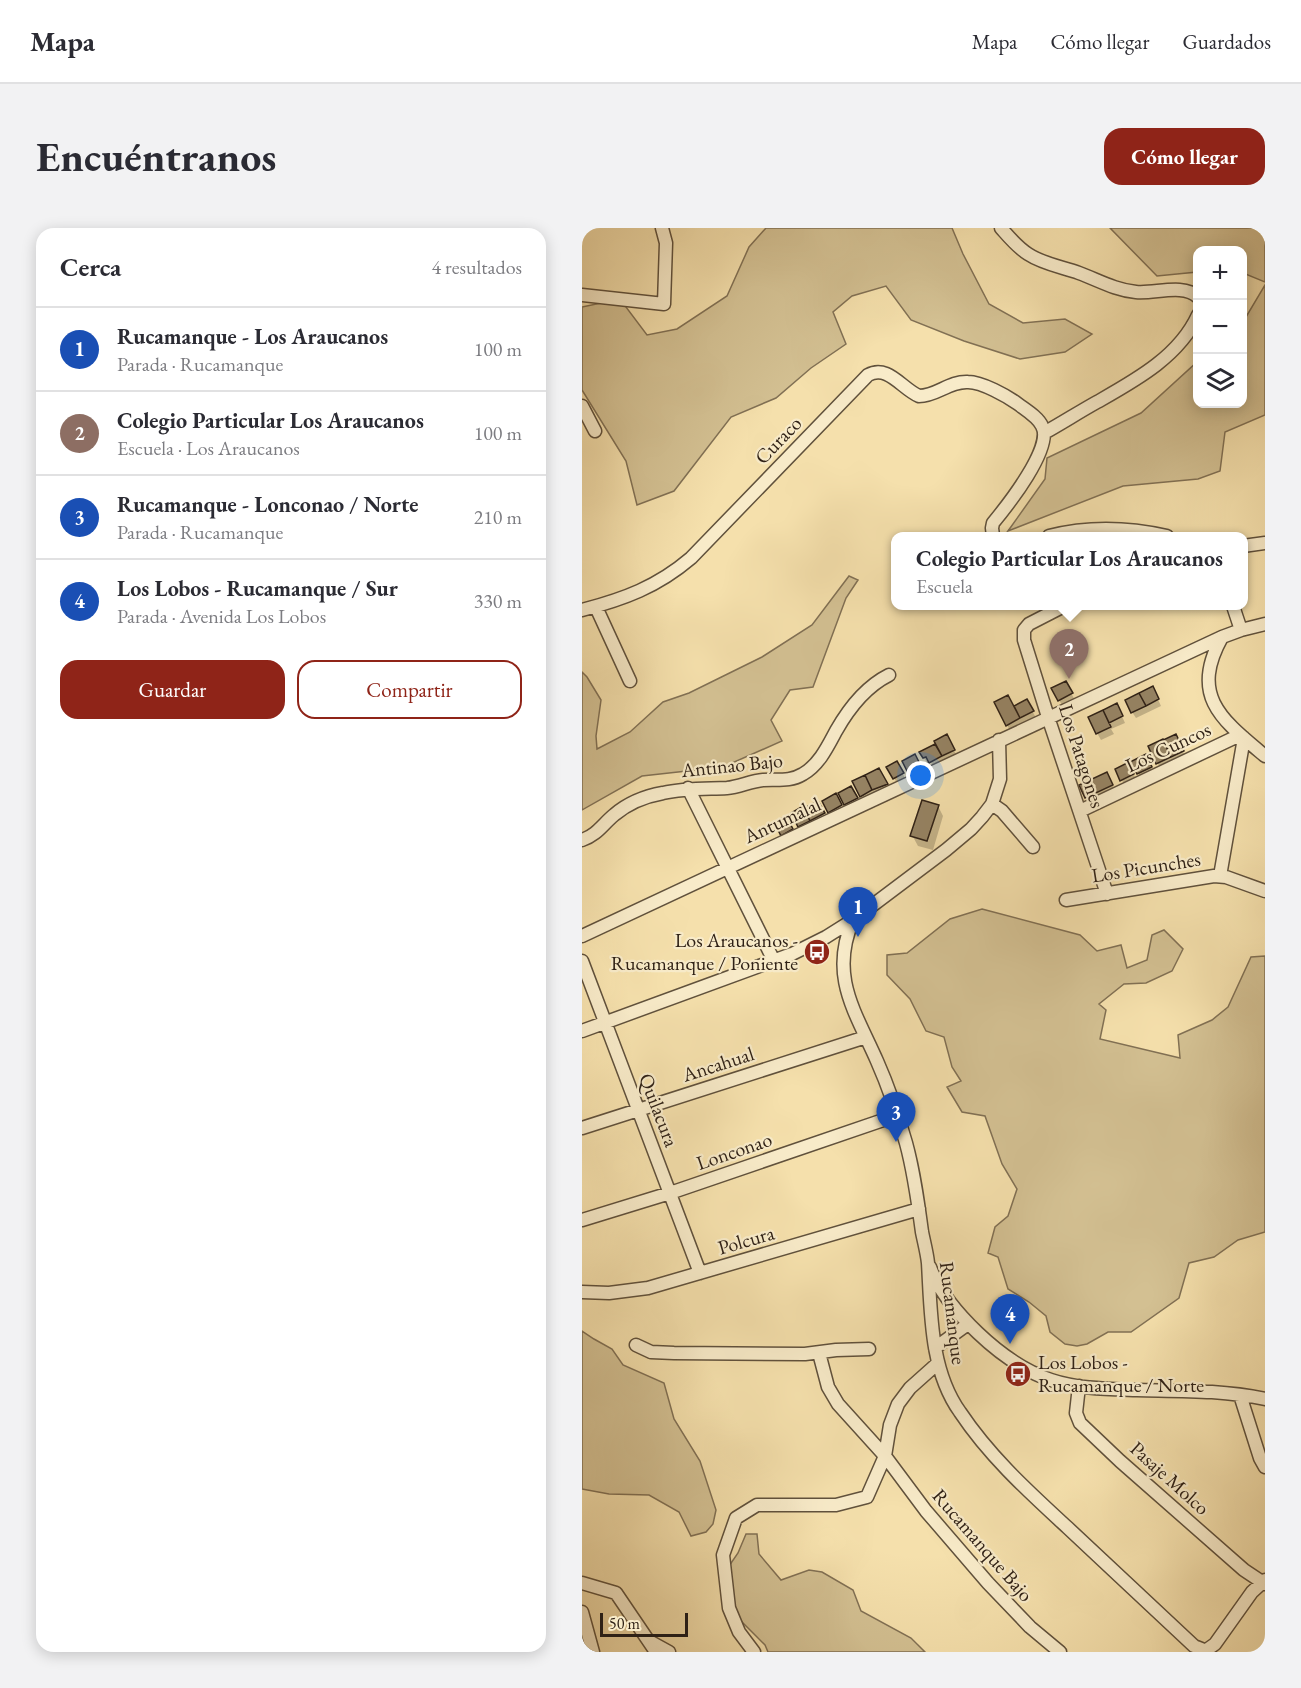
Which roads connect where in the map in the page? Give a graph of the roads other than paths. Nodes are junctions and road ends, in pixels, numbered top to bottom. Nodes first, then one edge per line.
1 (662, 228) edge
2 (1001, 228) edge
3 (582, 295) edge
4 (1193, 295) edge
5 (1193, 324) edge
6 (582, 406) edge
7 (595, 430) dead end
8 (1044, 433) junction
9 (992, 532) edge
10 (1070, 532) edge
11 (1137, 532) edge
12 (1265, 543) edge
13 (1248, 545) edge
14 (582, 596) edge
15 (589, 608) edge
16 (1056, 610) edge
17 (1234, 610) edge
18 (1265, 624) edge
19 (1242, 630) junction
20 (1222, 637) junction
21 (889, 675) dead end
22 (630, 681) dead end
23 (1048, 717) junction
24 (1242, 737) junction
25 (999, 740) junction
26 (1265, 756) edge
27 (688, 788) junction
28 (992, 804) junction
29 (1080, 811) junction
30 (582, 840) edge
31 (1034, 847) dead end
32 (728, 868) junction
33 (1220, 876) junction
34 (1265, 891) edge
35 (1107, 894) junction
36 (1066, 900) dead end
37 (853, 920) junction
38 (582, 936) edge
39 (582, 961) edge
40 (774, 961) junction
41 (604, 1023) junction
42 (582, 1030) edge
43 (866, 1037) junction
44 (638, 1110) junction
45 (898, 1115) junction
46 (582, 1128) edge
47 (670, 1193) junction
48 (919, 1209) junction
49 (582, 1220) edge
50 (928, 1261) junction
51 (700, 1274) junction
52 (582, 1292) edge
53 (968, 1324) junction
54 (636, 1345) dead end
55 (935, 1348) junction
56 (869, 1349) dead end
57 (819, 1353) junction
58 (938, 1363) junction
59 (1079, 1386) junction
60 (1240, 1395) junction
61 (1265, 1399) edge
62 (885, 1456) junction
63 (1265, 1467) edge
64 (1264, 1582) edge
65 (582, 1583) edge
66 (582, 1612) edge
67 (647, 1639) junction
68 (1206, 1651) edge
69 (593, 1652) edge
70 (656, 1652) edge
71 (669, 1652) edge
72 (754, 1652) edge
73 (1060, 1652) edge

1 - 3 street
2 - 4 street
5 - 8 street
6 - 7 street
8 - 9 street
8 - 15 street, Curaco
10 - 11 street
12 - 13 street
14 - 15 street
15 - 22 street
16 - 23 street, Los Patagones
17 - 19 street
18 - 19 street, Antumalal
19 - 20 street, Antumalal
20 - 23 street, Antumalal
20 - 24 street
21 - 27 street, Antinao Bajo
23 - 25 street, Antumalal
23 - 29 street, Los Patagones
24 - 26 street
24 - 29 street, Los Cuncos
24 - 33 street
25 - 28 street
25 - 32 street, Antumalal
27 - 30 street, Antinao Bajo
27 - 32 street
28 - 31 street
28 - 37 street
29 - 35 street, Los Patagones
32 - 38 street, Antumalal
32 - 40 street
33 - 34 street, Los Picunches
33 - 35 street, Los Picunches
35 - 36 street, Los Picunches
37 - 40 street
37 - 43 street, Rucamanque
39 - 41 street, Quilacura
40 - 41 street
41 - 42 street
41 - 44 street, Quilacura
43 - 44 street, Ancahual
43 - 45 street, Rucamanque
44 - 46 street, Ancahual
44 - 47 street, Quilacura
45 - 47 street, Lonconao
45 - 48 street, Rucamanque
47 - 49 street, Lonconao
47 - 51 street, Quilacura
48 - 50 street, Rucamanque
48 - 51 street, Polcura
50 - 53 street
50 - 55 street, Rucamanque
51 - 52 street, Polcura
53 - 55 street
53 - 59 street
54 - 57 street
55 - 58 street, Rucamanque
56 - 57 street
57 - 62 street
58 - 62 street
58 - 68 street, Rucamanque
59 - 60 street
59 - 64 street, Pasaje Molco
60 - 61 street
60 - 63 street
62 - 72 street
62 - 73 street, Rucamanque Bajo
64 - 68 street
65 - 67 street
66 - 69 street
67 - 70 street
67 - 71 street

